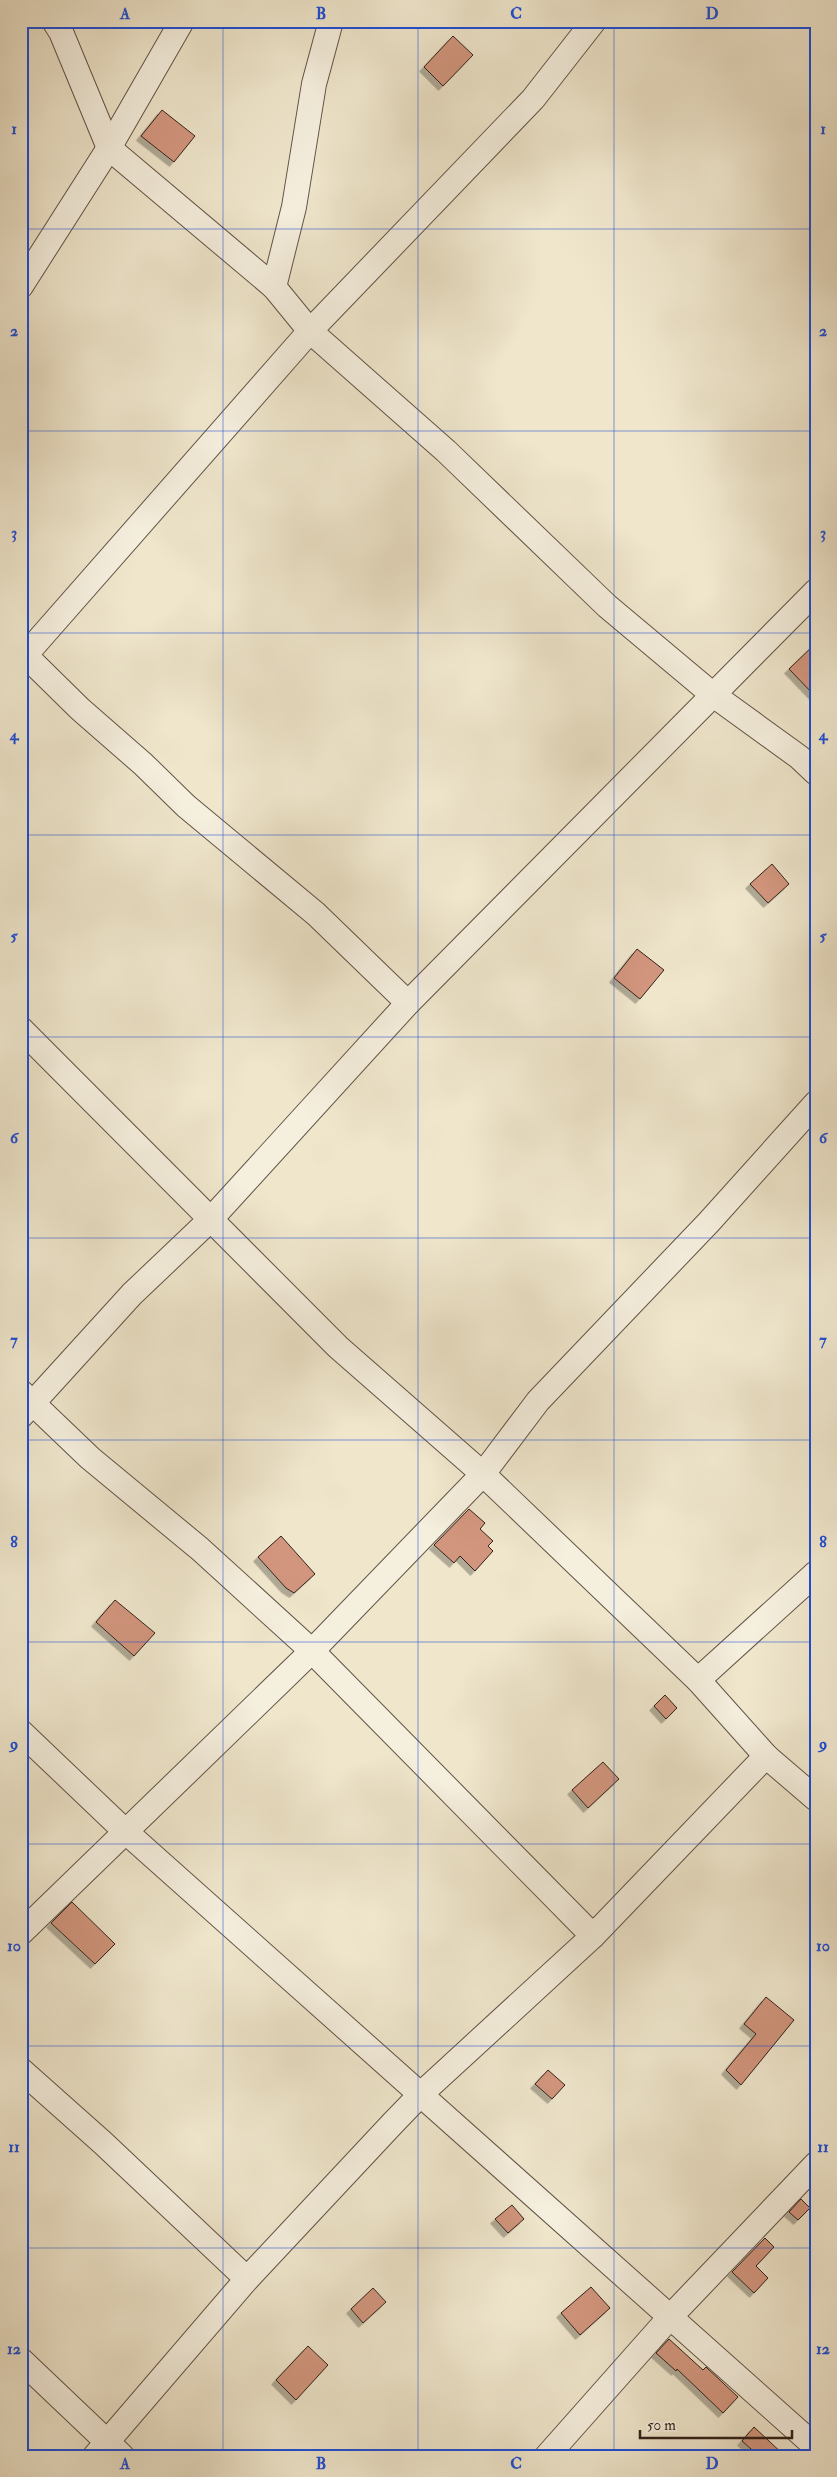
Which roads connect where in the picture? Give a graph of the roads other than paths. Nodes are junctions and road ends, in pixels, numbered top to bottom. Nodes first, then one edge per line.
1 (54, 21) edge
2 (182, 21) edge
3 (331, 21) edge
4 (594, 21) edge
5 (109, 148) junction
6 (21, 286) edge
7 (274, 288) junction
8 (310, 331) junction
9 (816, 591) edge
10 (23, 656) edge
11 (712, 694) junction
12 (816, 774) edge
13 (408, 1004) junction
14 (21, 1029) edge
15 (816, 1103) edge
16 (212, 1218) junction
17 (25, 1404) edge
18 (483, 1474) junction
19 (816, 1573) edge
20 (312, 1652) junction
21 (698, 1680) junction
22 (21, 1732) edge
23 (766, 1756) junction
24 (816, 1799) edge
25 (126, 1832) junction
26 (21, 1933) edge
27 (593, 1936) junction
28 (21, 2070) edge
29 (421, 2094) junction
30 (816, 2164) edge
31 (247, 2279) junction
32 (671, 2316) junction
33 (21, 2360) edge
34 (816, 2447) edge
35 (108, 2451) edge
36 (547, 2456) edge

1 - 5 street
2 - 5 street
3 - 7 street
4 - 8 street
5 - 6 street
5 - 7 street
7 - 8 street
8 - 10 street
8 - 11 street
9 - 11 street
10 - 13 street
11 - 12 street
11 - 13 street
13 - 16 street
14 - 16 street
15 - 18 street
16 - 17 street
16 - 18 street
17 - 20 street
18 - 20 street
18 - 21 street
19 - 21 street
20 - 25 street
20 - 27 street
21 - 23 street
22 - 25 street
23 - 24 street
23 - 27 street
25 - 26 street
25 - 29 street
27 - 29 street
28 - 31 street
29 - 31 street
29 - 32 street
30 - 32 street
31 - 35 street
32 - 34 street
32 - 36 street
33 - 35 street

